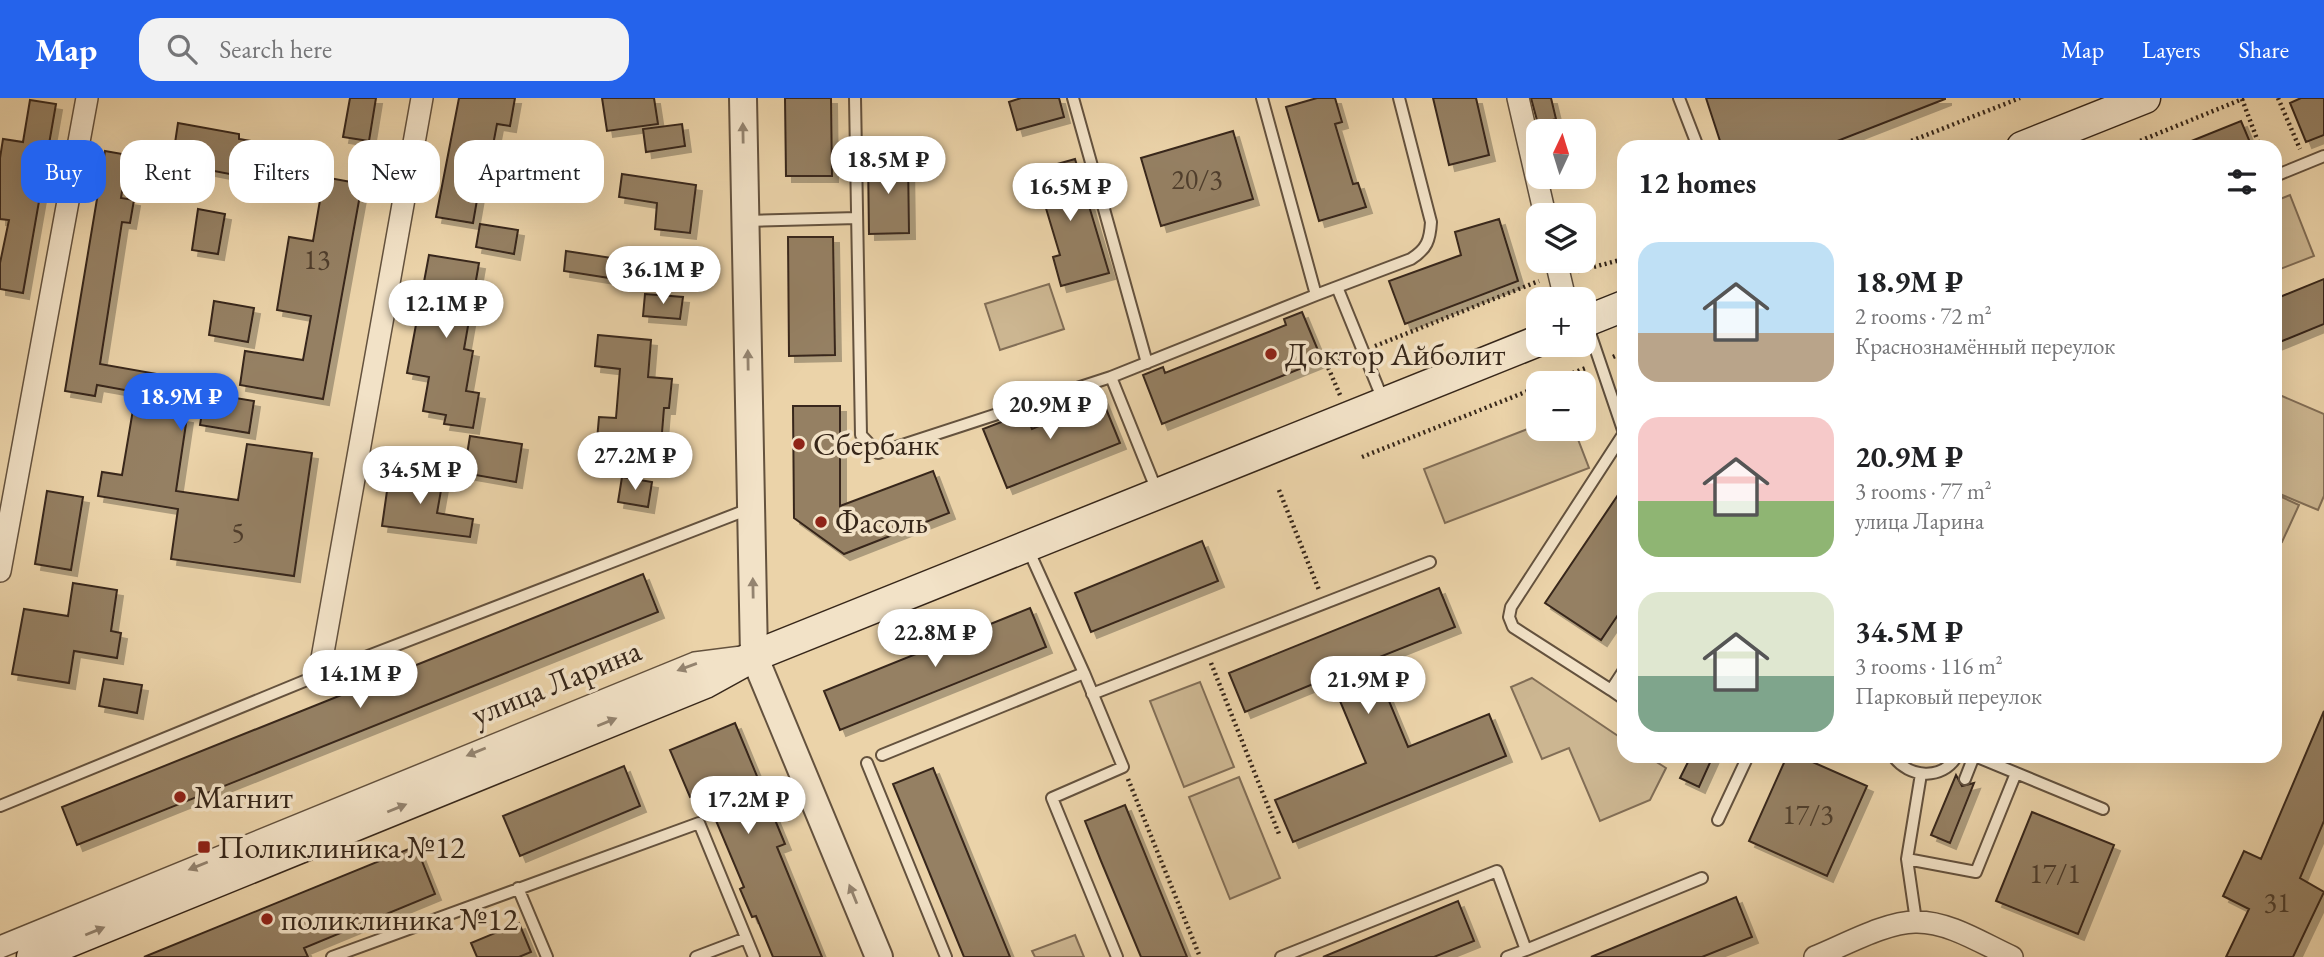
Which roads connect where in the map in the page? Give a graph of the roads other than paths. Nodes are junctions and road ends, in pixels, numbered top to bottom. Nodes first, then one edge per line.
1 (87, 98) edge
2 (422, 98) edge
3 (743, 98) edge
4 (855, 98) edge
5 (1073, 98) edge
6 (1262, 98) edge
7 (1399, 98) edge
8 (1518, 98) edge
9 (1679, 98) edge
10 (2145, 98) edge
11 (1695, 140) edge
12 (2040, 140) edge
13 (2324, 156) edge
14 (2282, 173) edge
15 (1542, 203) edge
16 (857, 218) junction
17 (745, 221) junction
18 (1337, 287) junction
19 (1316, 295) junction
20 (1617, 309) edge
21 (1596, 317) edge
22 (1526, 346) edge
23 (1596, 353) edge
24 (1147, 363) junction
25 (1111, 377) junction
26 (1384, 403) junction
27 (1617, 413) edge
28 (1617, 444) edge
29 (1158, 493) junction
30 (751, 508) junction
31 (1027, 546) junction
32 (1430, 562) dead end
33 (0, 571) edge
34 (754, 656) junction
35 (1084, 673) junction
36 (320, 675) junction
37 (1617, 681) edge
38 (1611, 690) junction
39 (1092, 694) junction
40 (1617, 694) edge
41 (882, 755) dead end
42 (867, 763) dead end
43 (1745, 763) edge
44 (1900, 763) edge
45 (1951, 763) edge
46 (1972, 763) edge
47 (1992, 763) edge
48 (2017, 773) junction
49 (1921, 774) junction
50 (1965, 779) dead end
51 (0, 806) edge
52 (2103, 809) dead end
53 (1718, 820) dead end
54 (1907, 859) junction
55 (1702, 878) dead end
56 (517, 888) junction
57 (1916, 921) junction
58 (746, 938) junction
59 (0, 947) edge
60 (1526, 950) junction
61 (32, 957) edge
62 (332, 957) edge
63 (547, 957) edge
64 (696, 957) edge
65 (754, 957) edge
66 (878, 957) edge
67 (946, 957) edge
68 (1117, 957) edge
69 (1281, 957) edge
70 (1507, 957) edge
71 (1815, 957) edge
72 (2012, 957) edge

1 - 33 street
2 - 36 street
17 -> 3 street
4 - 16 lane
5 - 24 lane
6 - 19 lane
7 - 18 lane
8 - 15 street
9 - 11 lane
10 - 12 main road
13 - 14 lane
16 - 17 lane
16 - 25 lane
30 -> 17 street
18 - 19 lane
18 - 26 lane
19 - 24 lane
20 - 21 main road
22 - 26 main road, улица Ларина
23 - 27 lane
24 - 25 lane
25 - 29 lane
26 - 29 main road, улица Ларина
28 - 38 lane
29 - 31 main road, улица Ларина
34 -> 30 street
30 - 36 lane
31 - 34 main road, улица Ларина
31 - 35 lane
32 - 39 lane
34 -> 59 street, улица Ларина
61 -> 34 main road, улица Ларина
66 -> 34 street
35 - 39 lane
35 - 41 lane
36 - 51 lane
37 - 38 lane
38 - 40 lane
39 - 68 lane
42 - 67 lane
43 - 53 lane
44 - 49 lane
45 - 49 lane
46 - 50 lane
47 - 48 lane
48 - 52 lane
48 - 54 lane
49 - 54 lane
54 - 57 lane
55 - 60 lane
56 - 58 lane
56 - 62 lane
56 - 63 lane
57 - 71 street
57 - 72 street
58 - 64 lane
58 - 65 lane
60 - 69 lane
60 - 70 lane

